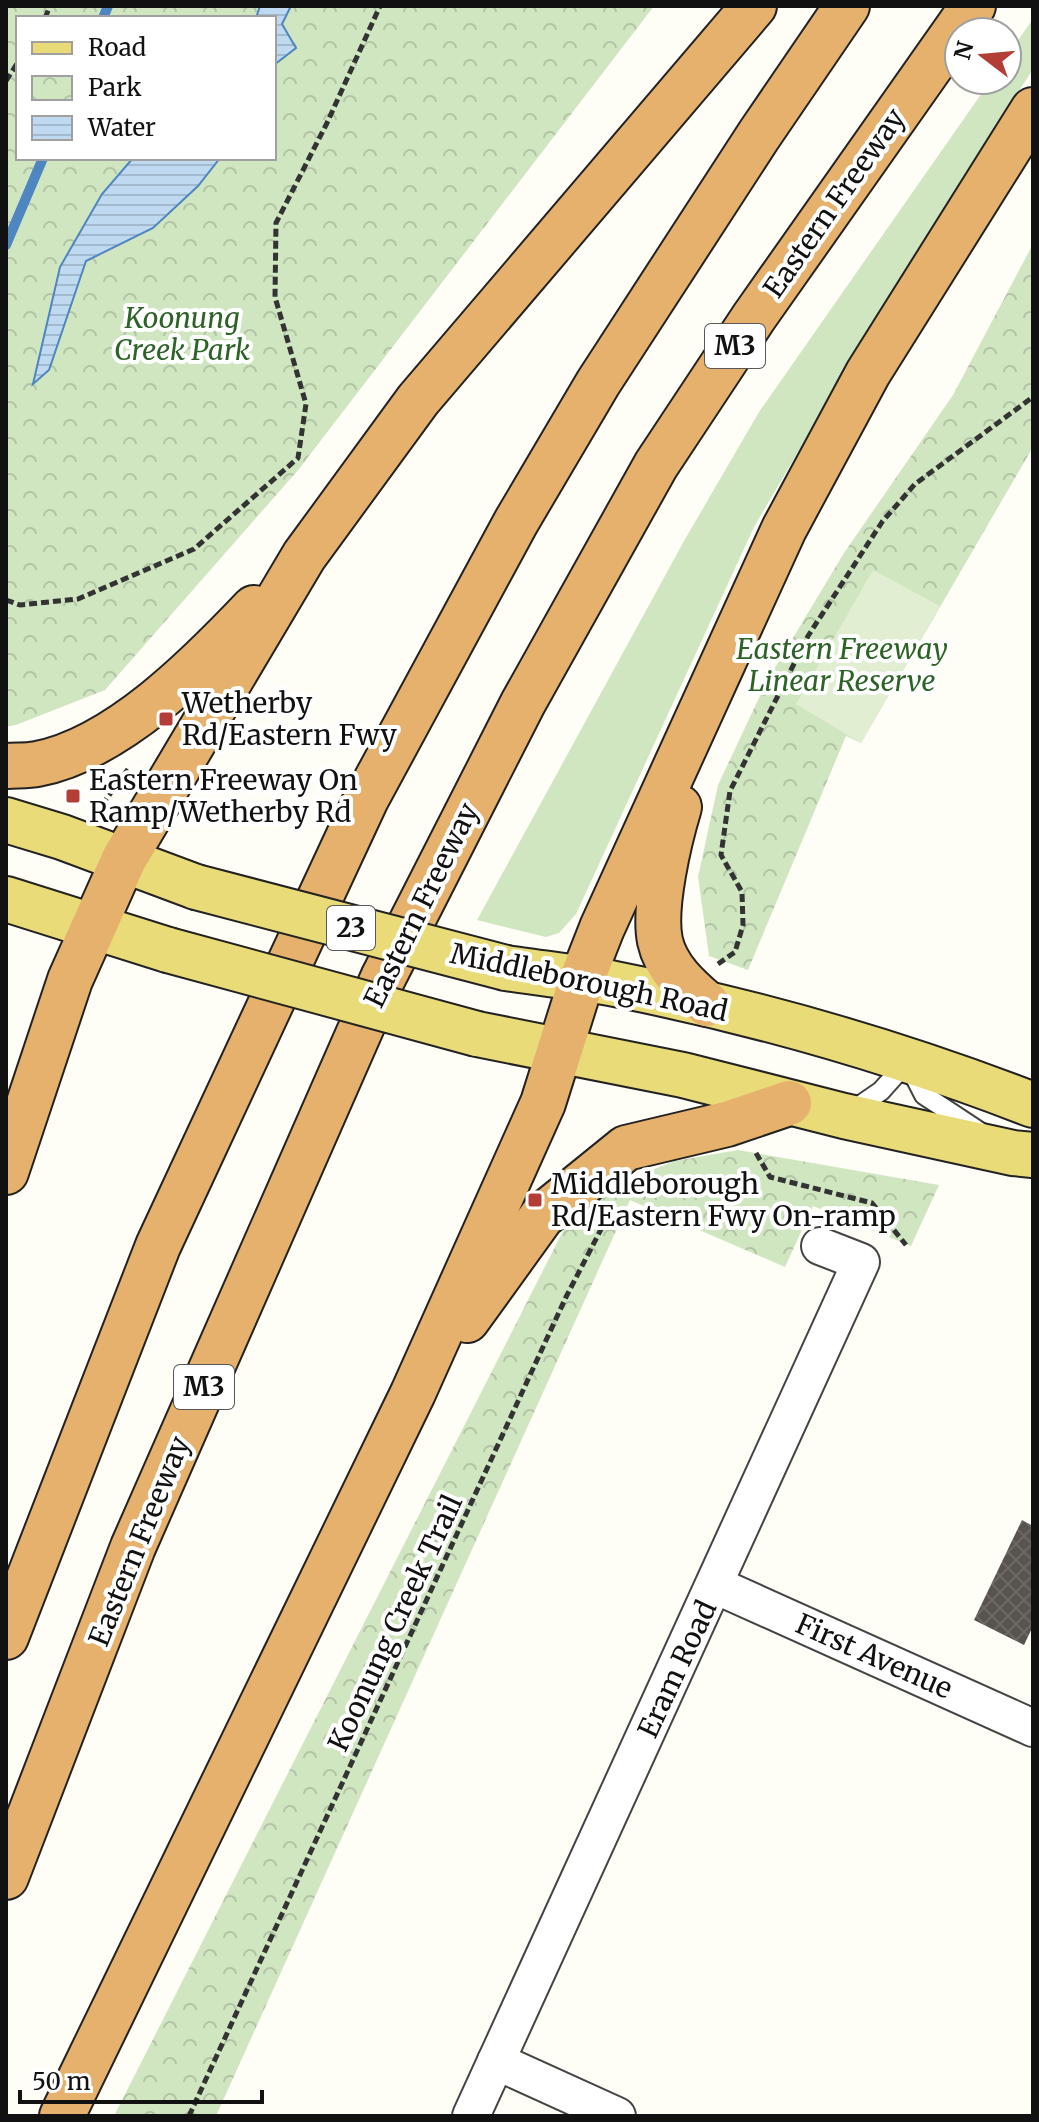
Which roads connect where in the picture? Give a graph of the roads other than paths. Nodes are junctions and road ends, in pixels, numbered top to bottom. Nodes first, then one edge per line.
1 (754, 6) edge
2 (847, 6) edge
3 (973, 6) edge
4 (1033, 110) edge
5 (304, 556) junction
6 (735, 633) junction
7 (6, 766) edge
8 (6, 820) edge
9 (124, 859) junction
10 (6, 899) edge
11 (95, 927) junction
12 (582, 979) junction
13 (711, 985) junction
14 (557, 1051) junction
15 (907, 1062) junction
16 (789, 1103) junction
17 (1033, 1105) edge
18 (844, 1116) junction
19 (1023, 1154) edge
20 (6, 1172) edge
21 (820, 1246) dead end
22 (413, 1393) junction
23 (715, 1585) junction
24 (6, 1637) edge
25 (1033, 1728) edge
26 (6, 1877) edge
27 (496, 2061) junction
28 (62, 2116) edge
29 (471, 2116) edge
30 (617, 2116) edge

1 - 5 highway
2 - 24 highway
3 - 26 highway, Eastern Freeway / M3
4 - 6 highway
5 - 7 highway
5 - 9 highway
6 - 12 highway
6 - 13 highway
8 - 9 main road, Middleborough Road / 23
9 - 11 highway
9 - 12 main road, Middleborough Road / 23, bridge
10 - 11 main road, 23
11 - 14 main road, 23, bridge
11 - 20 highway
12 - 13 main road, Middleborough Road / 23
12 - 14 highway
13 - 15 main road, Middleborough Road / 23
14 - 16 main road, 23
14 - 22 highway
15 - 17 main road, Middleborough Road / 23
15 - 18 lane
15 - 19 lane
16 - 18 main road, 23
16 - 22 highway
18 - 19 main road, 23
21 - 23 street, Eram Road
22 - 28 highway
23 - 25 street, First Avenue
23 - 27 street, Eram Road
27 - 29 street, Eram Road
27 - 30 street

